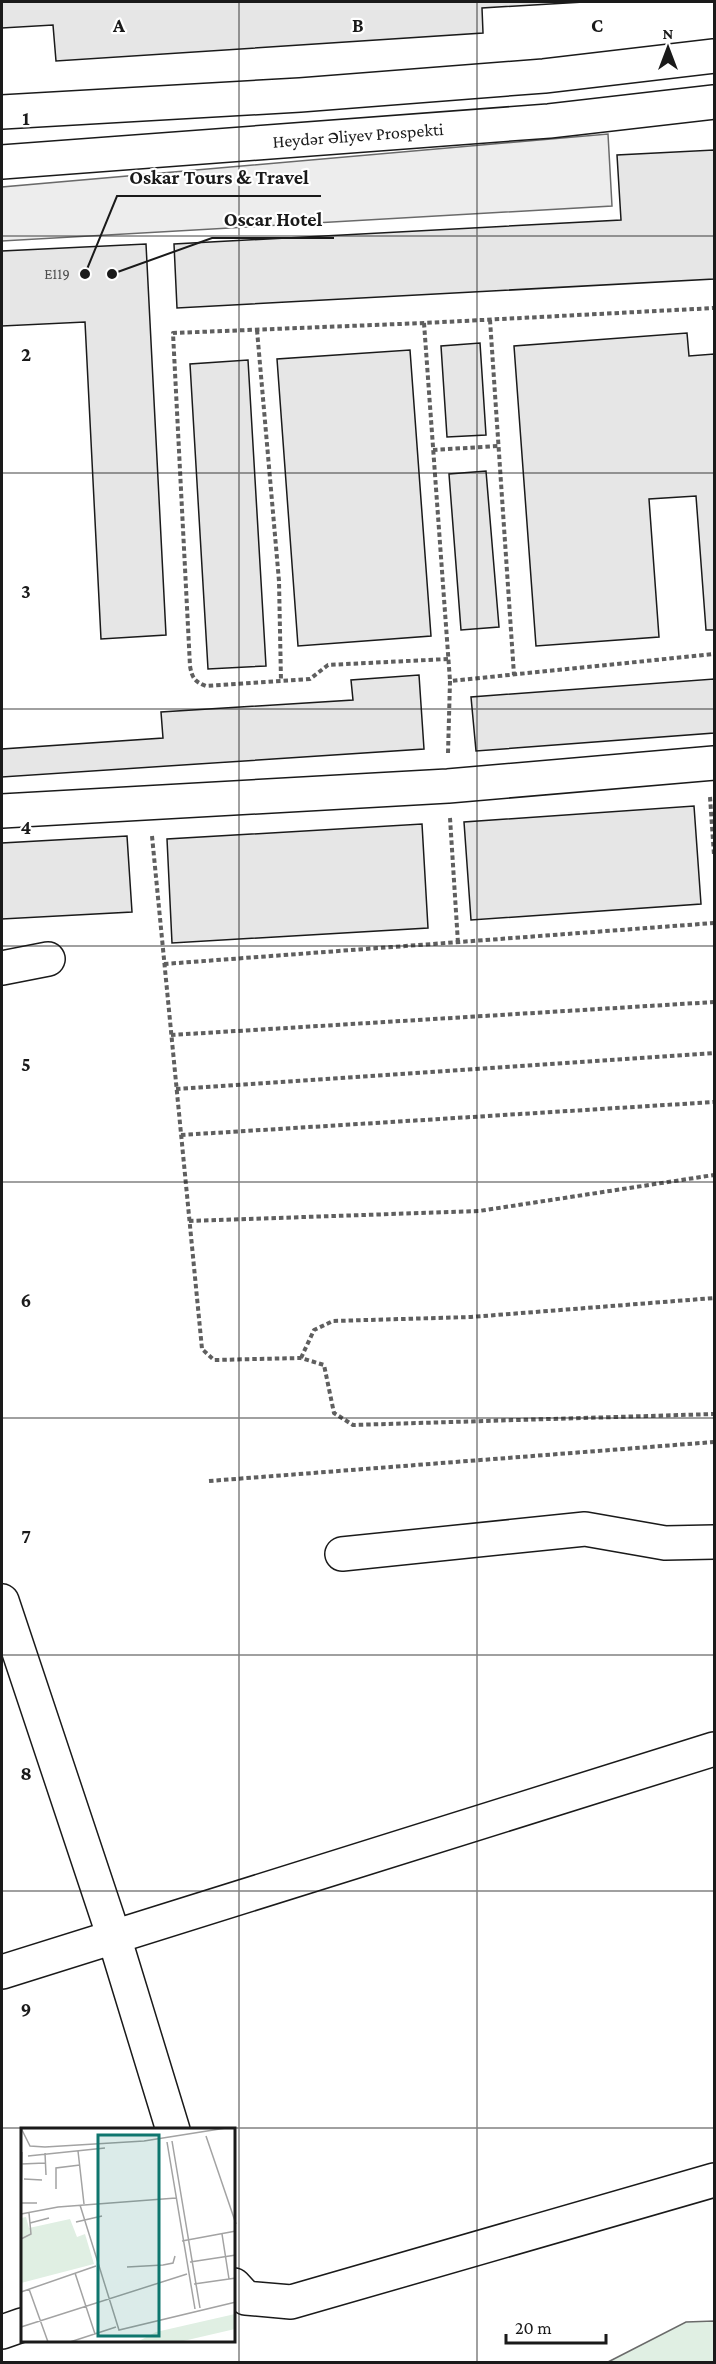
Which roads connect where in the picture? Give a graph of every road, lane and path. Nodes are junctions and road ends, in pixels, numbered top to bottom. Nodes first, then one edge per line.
1 (714, 56) edge
2 (714, 102) edge
3 (2, 112) edge
4 (2, 162) edge
5 (714, 308) edge
6 (490, 320) junction
7 (424, 323) junction
8 (257, 330) junction
9 (498, 446) junction
10 (433, 450) junction
11 (714, 654) edge
12 (448, 659) junction
13 (514, 675) junction
14 (281, 681) junction
15 (450, 681) junction
16 (711, 763) edge
17 (448, 786) junction
18 (148, 803) junction
19 (2, 811) edge
20 (714, 855) edge
21 (714, 923) edge
22 (458, 943) junction
23 (48, 959) dead end
24 (164, 964) junction
25 (2, 968) edge
26 (714, 1002) edge
27 (171, 1035) junction
28 (714, 1053) edge
29 (176, 1089) junction
30 (714, 1102) edge
31 (181, 1135) junction
32 (714, 1175) edge
33 (189, 1221) junction
34 (714, 1298) edge
35 (302, 1358) junction
36 (714, 1414) edge
37 (714, 1442) edge
38 (209, 1481) dead end
39 (714, 1542) edge
40 (342, 1554) dead end
41 (2, 1601) edge
42 (714, 1749) edge
43 (114, 1937) junction
44 (2, 1972) edge
45 (172, 2128) edge
46 (714, 2180) edge
47 (236, 2287) edge
48 (21, 2325) edge
49 (2, 2332) edge

1 - 3 main road
2 - 4 main road, Heydər Əliyev Prospekti
5 - 6 path
6 - 7 path
6 - 9 path
7 - 8 path
7 - 10 path
8 - 14 path
8 - 14 path
9 - 10 path
9 - 13 path
10 - 12 path
11 - 13 path
12 - 14 path
12 - 15 path
13 - 15 path
15 - 17 path
16 - 17 main road
16 - 20 path
17 - 18 main road
17 - 22 path
18 - 19 main road
18 - 24 path
21 - 22 path
22 - 24 path
23 - 25 main road
24 - 27 path
26 - 27 path
27 - 29 path
28 - 29 path
29 - 31 path
30 - 31 path
31 - 33 path
32 - 33 path
33 - 35 path
34 - 35 path
35 - 36 path
37 - 38 path
39 - 40 main road
41 - 43 main road
42 - 43 main road
43 - 44 main road
43 - 45 main road
46 - 47 main road
48 - 49 main road

